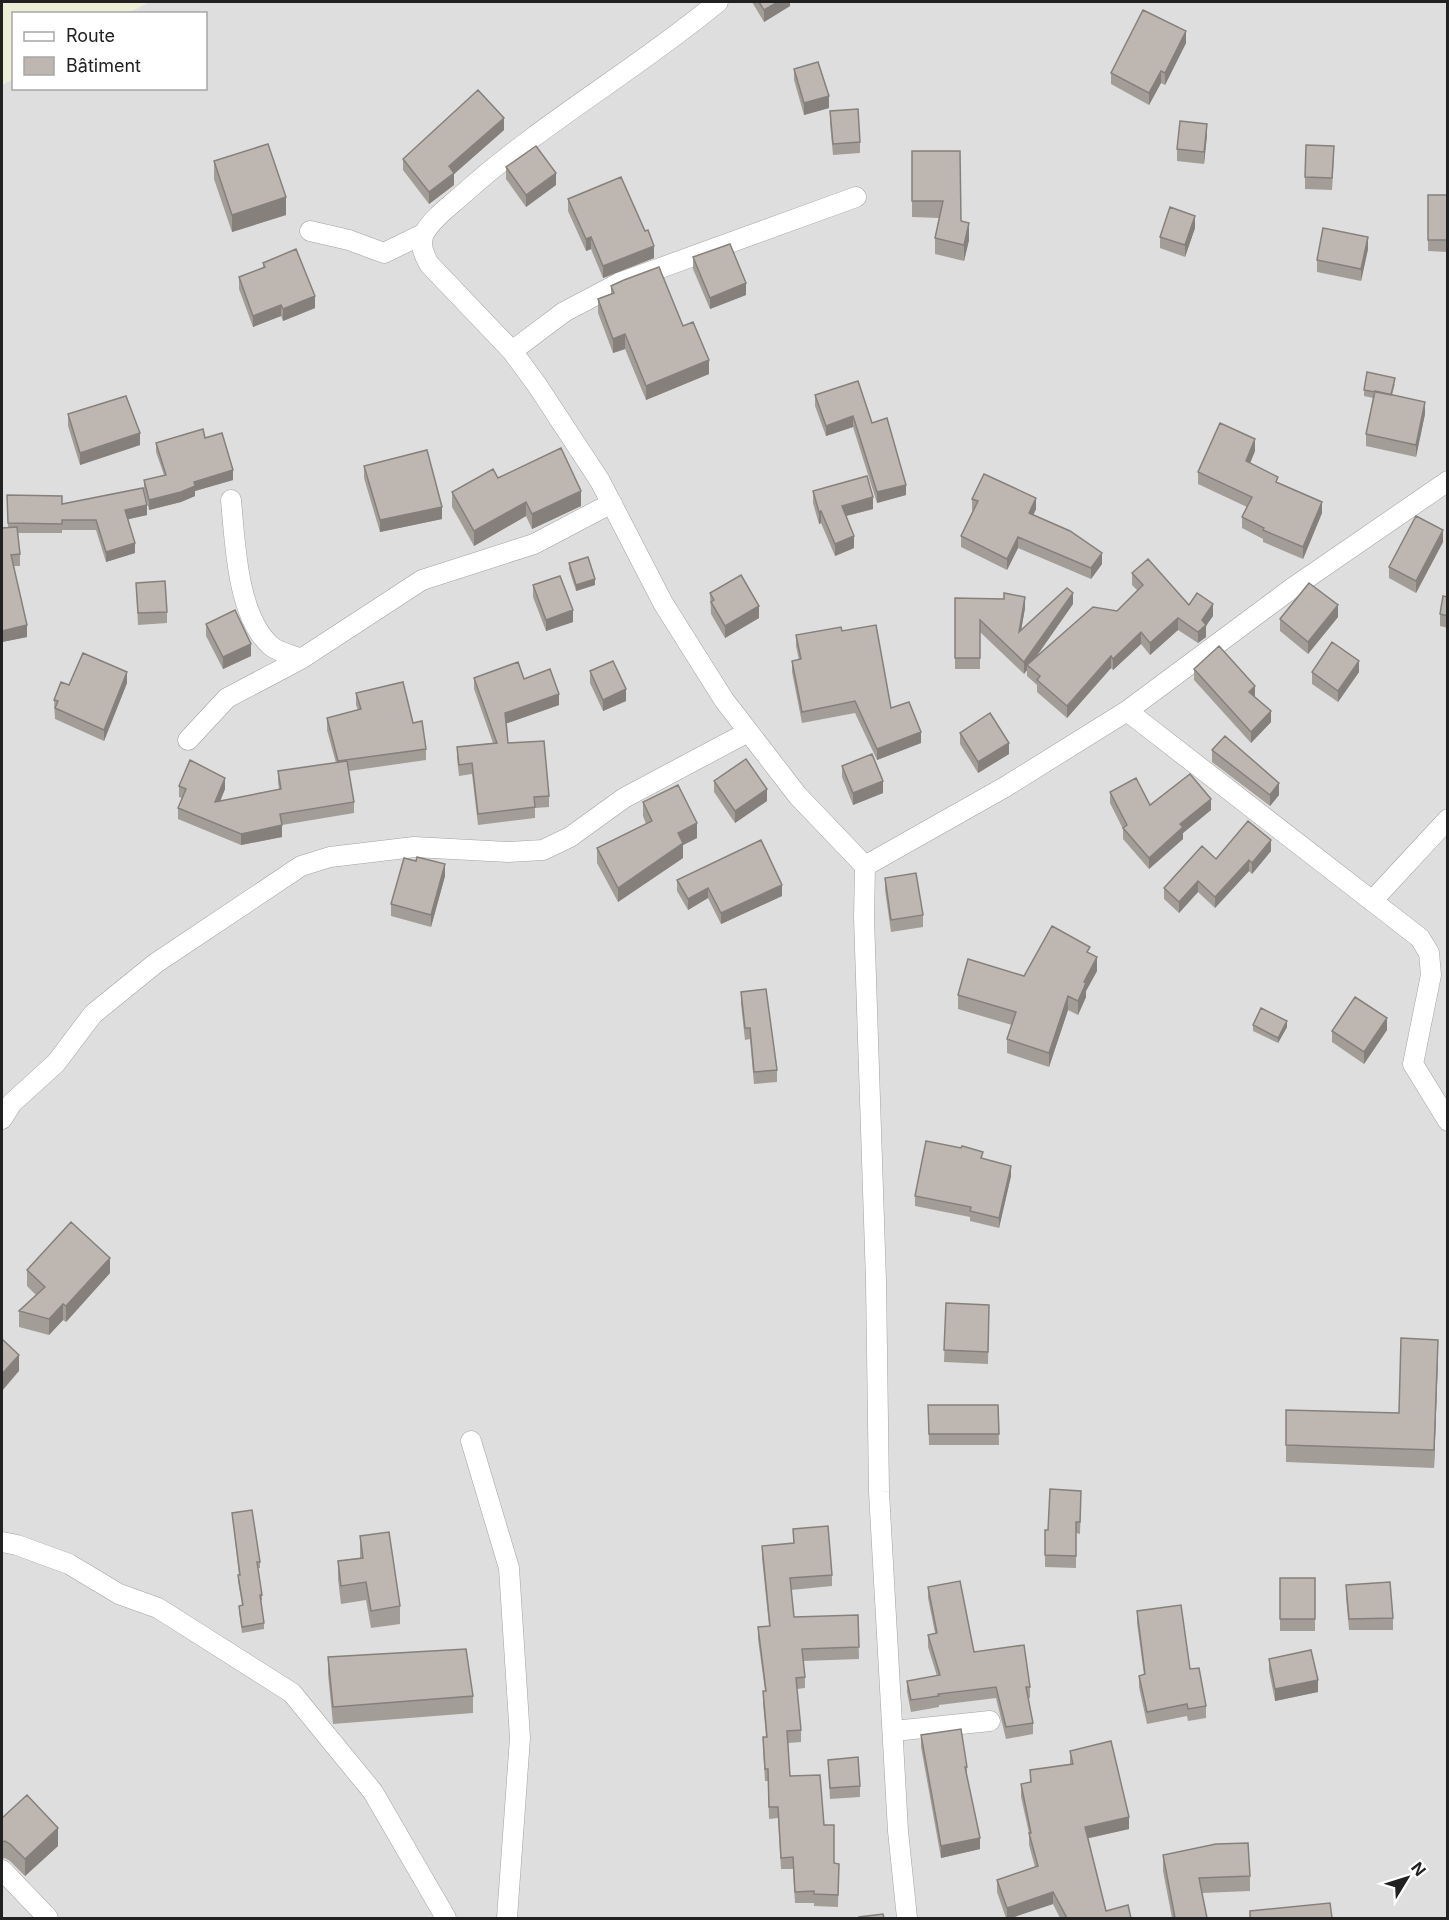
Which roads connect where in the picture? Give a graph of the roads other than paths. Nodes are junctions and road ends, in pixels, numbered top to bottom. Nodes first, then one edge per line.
1 (718, 2) edge
2 (856, 197) dead end
3 (310, 231) dead end
4 (423, 234) junction
5 (512, 351) junction
6 (1448, 481) edge
7 (231, 500) dead end
8 (612, 503) junction
9 (301, 658) junction
10 (1127, 711) junction
11 (748, 732) junction
12 (188, 740) dead end
13 (1448, 819) edge
14 (865, 866) junction
15 (1373, 900) junction
16 (2, 1119) edge
17 (1448, 1120) edge
18 (471, 1441) dead end
19 (2, 1542) edge
20 (990, 1720) dead end
21 (894, 1731) junction
22 (2, 1870) edge
23 (48, 1918) edge
24 (446, 1918) edge
25 (507, 1918) edge
26 (907, 1918) edge

1 - 4 street
2 - 5 street
3 - 4 street
4 - 5 street
5 - 8 street
6 - 10 street
7 - 9 street
8 - 9 street
8 - 11 street
9 - 12 street
10 - 14 street
10 - 15 street
11 - 14 street
11 - 16 street
13 - 15 street
14 - 21 street
15 - 17 street
18 - 25 street
19 - 24 street
20 - 21 street
21 - 26 street
22 - 23 street

